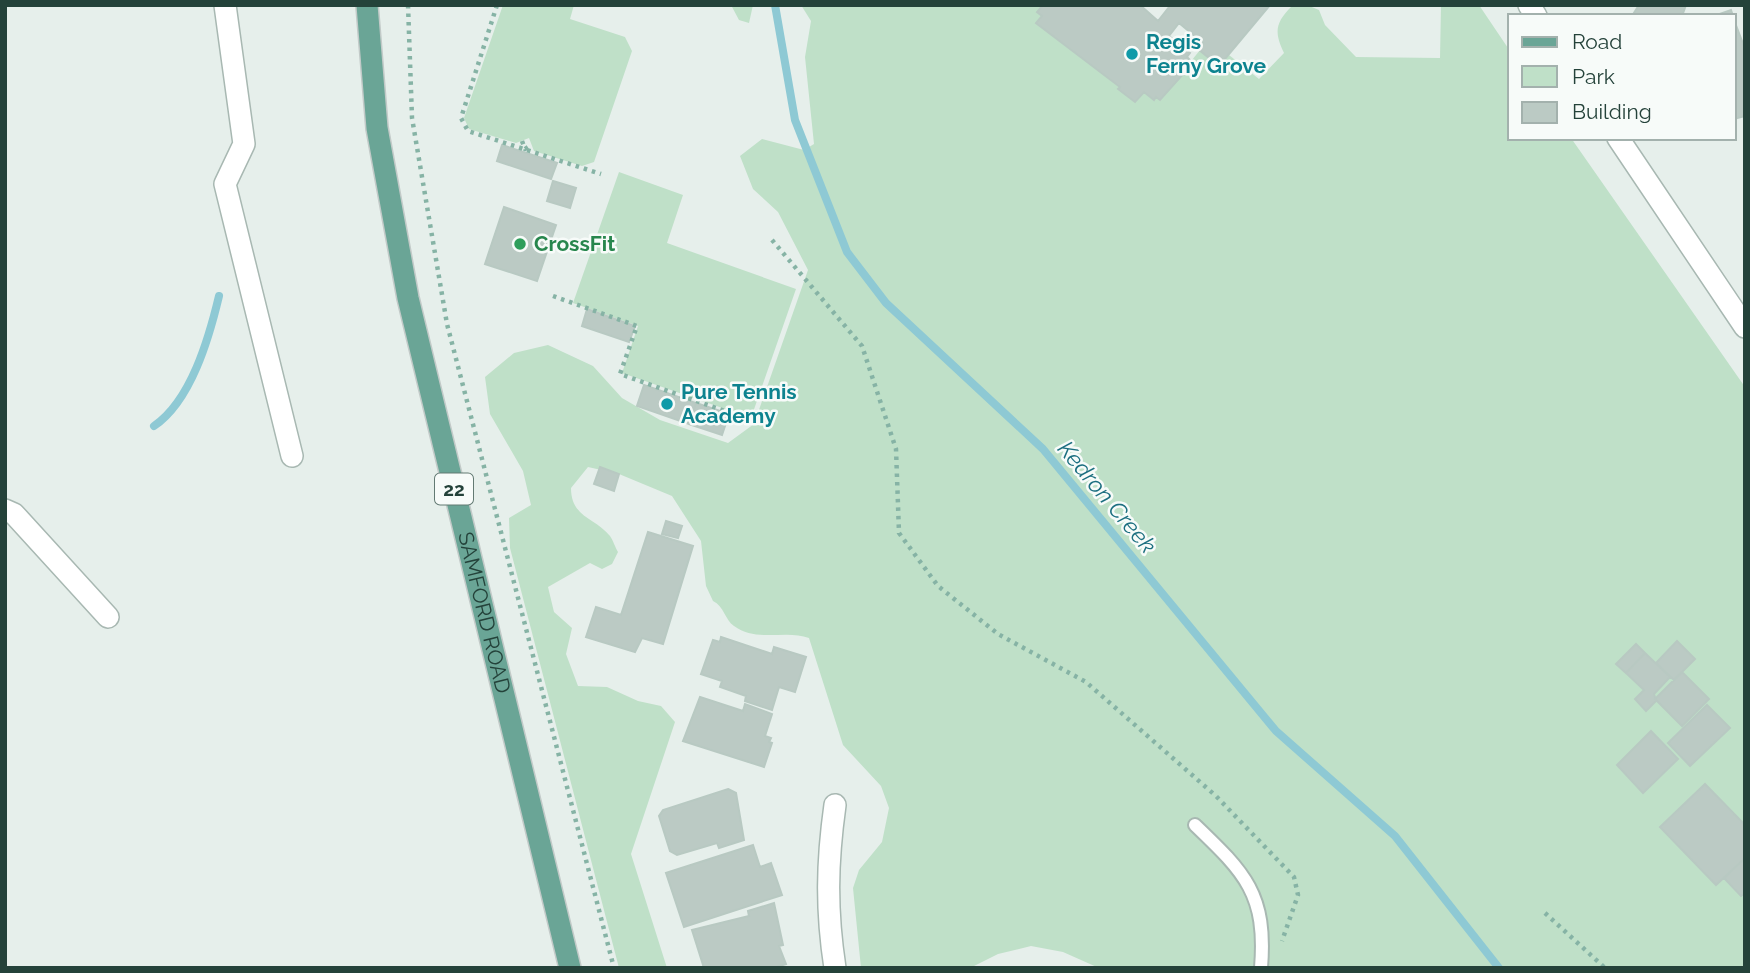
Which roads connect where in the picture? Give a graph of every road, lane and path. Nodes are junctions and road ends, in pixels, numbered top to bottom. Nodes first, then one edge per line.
1 (225, 5) edge
2 (367, 5) edge
3 (408, 5) edge
4 (497, 5) edge
5 (1619, 140) edge
6 (522, 141) dead end
7 (531, 145) dead end
8 (525, 149) junction
9 (601, 174) dead end
10 (772, 240) dead end
11 (553, 296) dead end
12 (1745, 327) edge
13 (750, 420) dead end
14 (292, 456) dead end
15 (5, 510) edge
16 (108, 617) dead end
17 (835, 804) dead end
18 (1195, 825) dead end
19 (1545, 913) dead end
20 (1280, 945) dead end
21 (570, 968) edge
22 (614, 968) edge
23 (835, 968) edge
24 (1261, 968) edge
25 (1605, 968) edge

1 - 14 street
2 - 21 main road, SAMFORD ROAD / 22
3 - 22 path
4 - 8 path
5 - 12 street
6 - 8 path
7 - 8 path
8 - 9 path
10 - 20 path
11 - 13 path
15 - 16 street
17 - 23 street
18 - 24 lane
19 - 25 path

